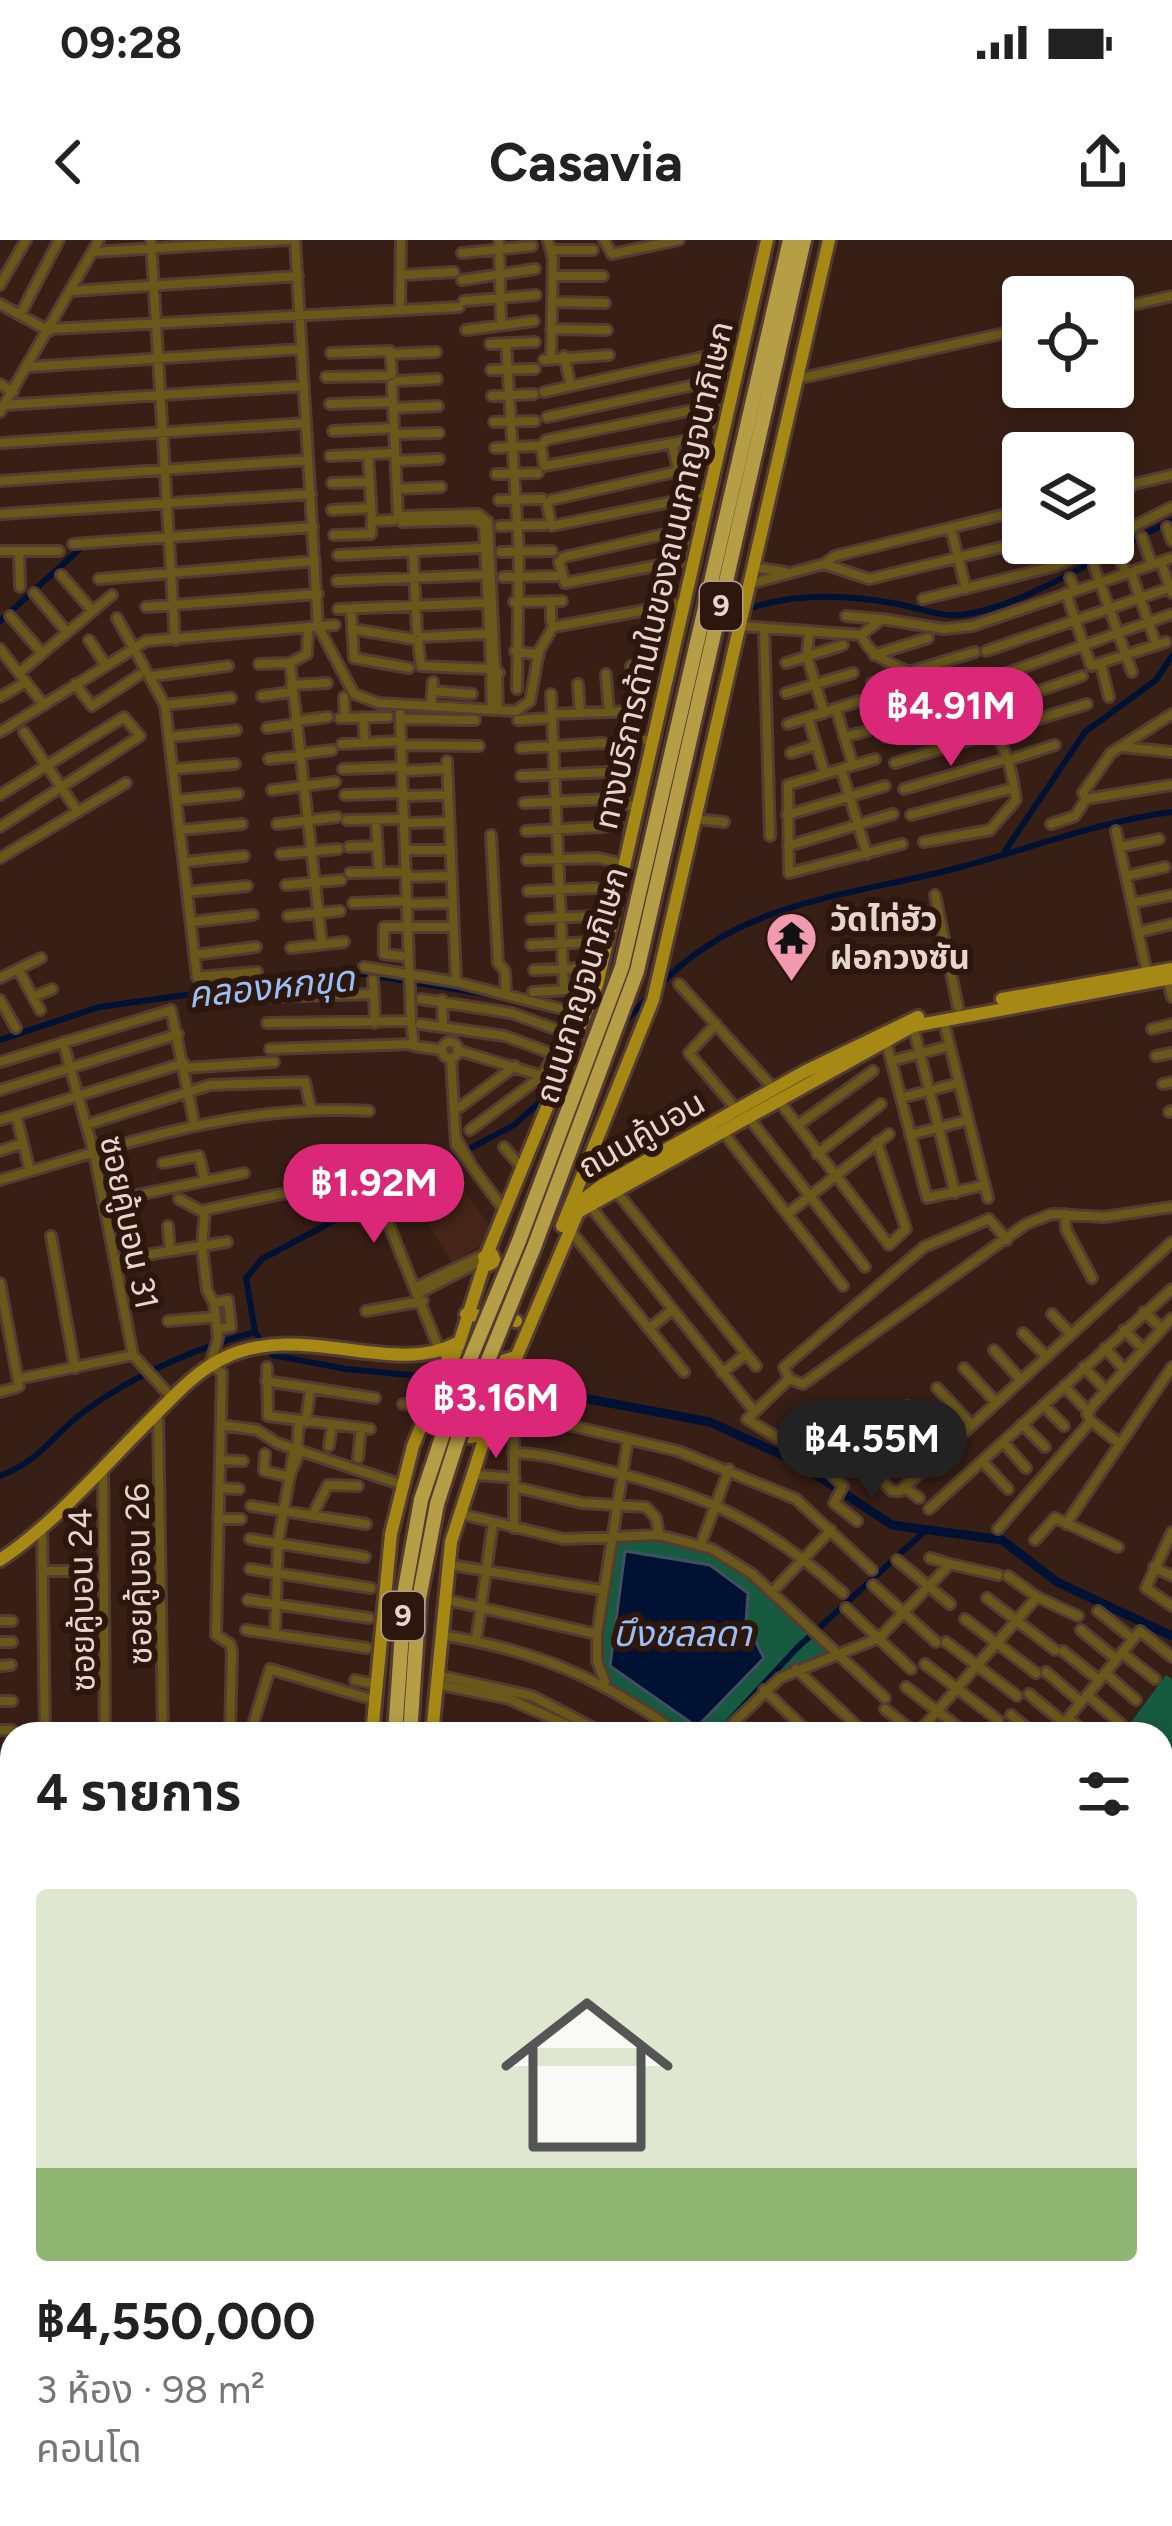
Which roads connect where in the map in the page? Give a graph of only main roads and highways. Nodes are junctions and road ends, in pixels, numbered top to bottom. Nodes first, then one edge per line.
1 (767, 240) edge
2 (790, 240) edge
3 (804, 240) edge
4 (829, 240) edge
5 (630, 969) junction
6 (1170, 975) edge
7 (1018, 1000) junction
8 (775, 1097) junction
9 (611, 1110) junction
10 (594, 1163) junction
11 (581, 1178) junction
12 (612, 1185) junction
13 (516, 1192) junction
14 (589, 1202) junction
15 (567, 1220) junction
16 (488, 1259) junction
17 (471, 1312) junction
18 (516, 1321) junction
19 (523, 1336) junction
20 (451, 1353) junction
21 (501, 1378) junction
22 (439, 1385) junction
23 (481, 1394) junction
24 (493, 1412) junction
25 (430, 1417) junction
26 (485, 1434) junction
27 (470, 1437) junction
28 (429, 1502) junction
29 (460, 1513) junction
30 (0, 1560) edge
31 (373, 1722) edge
32 (396, 1722) edge
33 (411, 1722) edge
34 (433, 1722) edge

1 - 13 main road, ทางบริการด้านในของถนนกาญจนาภิเษก
2 - 5 highway, ถนนกาญจนาภิเษก / 9
3 - 5 highway, ถนนกาญจนาภิเษก / 9
4 - 9 main road
5 - 28 highway, ถนนกาญจนาภิเษก / 9, bridge
6 - 7 main road, ถนนคู้บอน
6 - 7 main road, ถนนคู้บอน
7 - 8 main road, ถนนคู้บอน
7 - 8 main road, ถนนคู้บอน
8 - 12 main road, ถนนคู้บอน
8 - 12 main road, ถนนคู้บอน
9 - 10 main road
9 - 11 main road
10 - 12 main road
10 - 14 main road
11 - 14 main road
11 - 15 main road
12 - 14 main road, ถนนคู้บอน
13 - 16 main road, ทางบริการด้านในของถนนกาญจนาภิเษก
13 - 16 main road, ทางบริการด้านในของถนนกาญจนาภิเษก
14 - 15 main road, ถนนคู้บอน
15 - 18 main road, ถนนคู้บอน
15 - 19 main road, ถนนคู้บอน
16 - 17 main road, ทางบริการด้านในของถนนกาญจนาภิเษก
17 - 18 main road
17 - 20 main road
18 - 19 main road
19 - 21 main road, ถนนคู้บอน
20 - 21 main road, ถนนคู้บอน
20 - 22 main road
20 - 30 main road, ถนนคู้บอน
21 - 23 main road
21 - 24 main road
22 - 23 main road
22 - 25 main road
23 - 24 main road
24 - 26 main road
25 - 27 main road
25 - 31 main road
26 - 27 main road
26 - 29 main road
27 - 29 main road
28 - 32 highway, ถนนกาญจนาภิเษก / 9
28 - 33 highway, ถนนกาญจนาภิเษก / 9
29 - 34 main road

